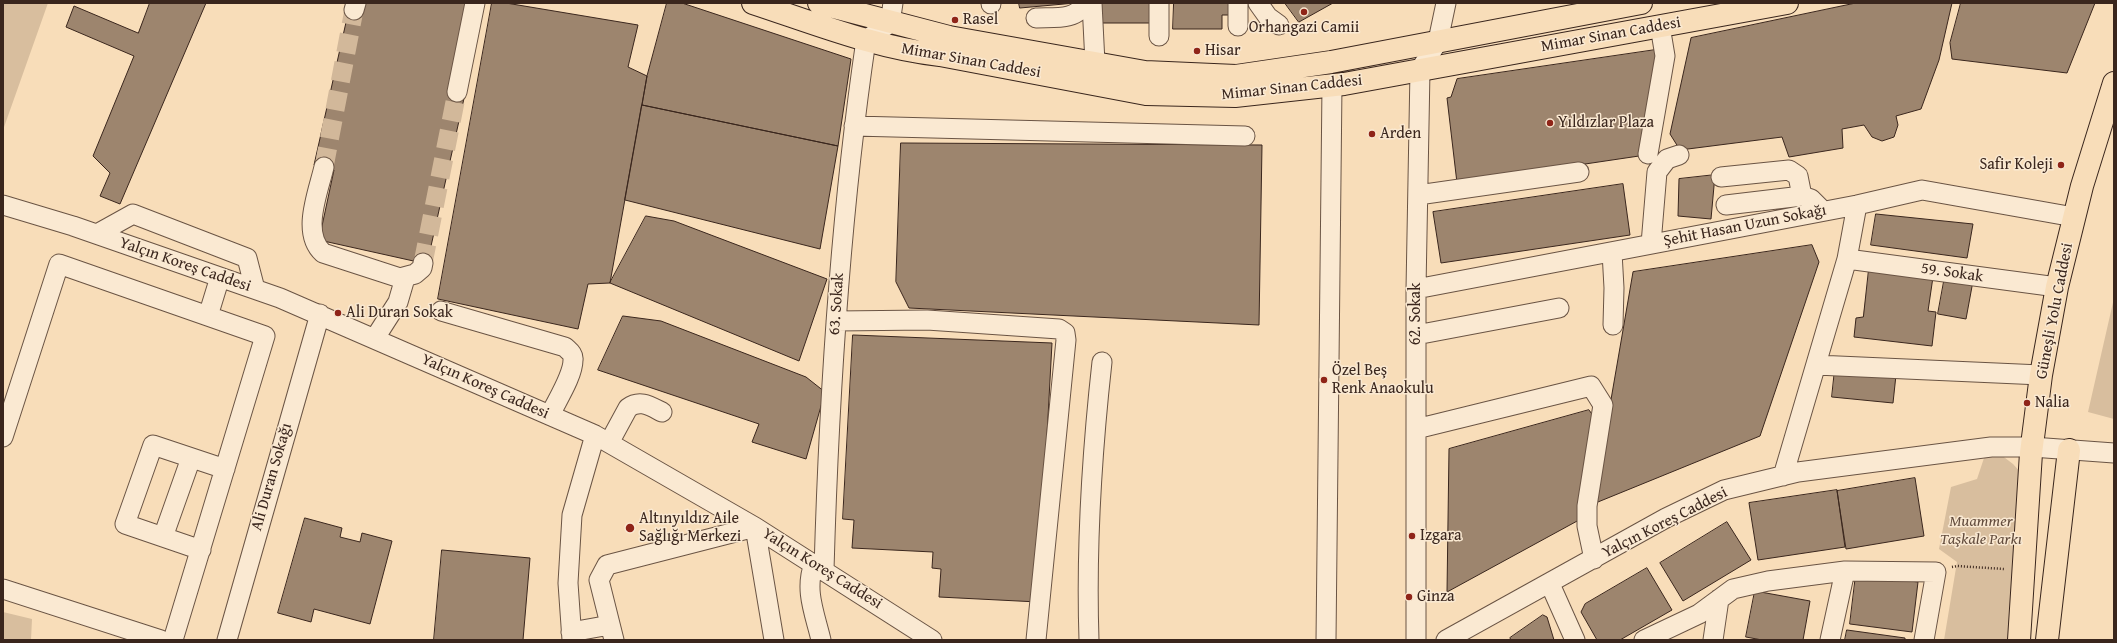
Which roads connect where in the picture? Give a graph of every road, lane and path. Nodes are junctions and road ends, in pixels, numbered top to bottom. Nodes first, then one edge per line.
1 (474, 3) edge
2 (753, 3) edge
3 (819, 3) edge
4 (1084, 3) edge
5 (1092, 3) edge
6 (1159, 3) edge
7 (1238, 3) edge
8 (1258, 3) edge
9 (1446, 3) edge
10 (1641, 3) edge
11 (1787, 3) edge
12 (892, 13) edge
13 (1036, 18) dead end
14 (1279, 25) dead end
15 (1238, 26) dead end
16 (1660, 26) junction
17 (1159, 36) dead end
18 (866, 40) junction
19 (1438, 41) junction
20 (1095, 63) junction
21 (1420, 70) junction
22 (2114, 83) edge
23 (1332, 85) junction
24 (457, 92) tunnel mouth
25 (854, 126) junction
26 (1245, 136) dead end
27 (1648, 154) dead end
28 (1679, 155) dead end
29 (324, 167) tunnel mouth
30 (1579, 172) dead end
31 (1721, 177) dead end
32 (1418, 195) junction
33 (1802, 196) junction
34 (3, 205) edge
35 (1857, 205) junction
36 (1726, 206) dead end
37 (1823, 212) junction
38 (2074, 217) junction
39 (97, 234) junction
40 (1651, 244) junction
41 (1612, 252) junction
42 (1847, 259) junction
43 (423, 263) tunnel mouth
44 (220, 277) junction
45 (405, 278) junction
46 (2057, 287) junction
47 (255, 289) junction
48 (1416, 289) junction
49 (1558, 308) dead end
50 (442, 312) dead end
51 (320, 314) junction
52 (208, 316) junction
53 (836, 321) junction
54 (1613, 325) dead end
55 (1416, 335) junction
56 (375, 338) junction
57 (1102, 362) dead end
58 (1816, 365) junction
59 (2041, 375) junction
60 (662, 412) dead end
61 (550, 415) junction
62 (1416, 429) junction
63 (3, 437) edge
64 (602, 439) junction
65 (2032, 447) junction
66 (2068, 450) junction
67 (2114, 454) edge
68 (191, 458) junction
69 (225, 469) junction
70 (1783, 476) junction
71 (755, 527) junction
72 (163, 537) junction
73 (201, 550) junction
74 (1594, 559) junction
75 (819, 567) junction
76 (2024, 570) junction
77 (1845, 571) junction
78 (1936, 572) junction
79 (1550, 584) junction
80 (3, 589) edge
81 (1719, 599) junction
82 (612, 632) edge
83 (572, 636) edge
84 (161, 640) edge
85 (173, 640) edge
86 (227, 640) edge
87 (774, 640) edge
88 (822, 640) edge
89 (932, 640) edge
90 (1036, 640) edge
91 (1089, 640) edge
92 (1326, 640) edge
93 (1416, 640) edge
94 (1446, 640) edge
95 (1575, 640) edge
96 (1644, 640) edge
97 (1713, 640) edge
98 (1830, 640) edge
99 (1924, 640) edge
100 (2019, 640) edge
101 (2047, 640) edge

1 - 24 street
2 - 18 main road, Mimar Sinan Caddesi
3 - 12 main road, Mimar Sinan Caddesi
4 - 13 street
5 - 20 street
6 - 17 street
7 - 15 street
8 - 14 street
9 - 19 street
10 - 19 main road, Mimar Sinan Caddesi
11 - 16 main road, Mimar Sinan Caddesi
12 - 18 street
12 - 20 main road, Mimar Sinan Caddesi
16 - 21 main road, Mimar Sinan Caddesi
16 - 27 street
18 - 23 main road, Mimar Sinan Caddesi
18 - 25 street, 63. Sokak
19 - 20 main road, Mimar Sinan Caddesi
19 - 21 street
21 - 23 main road, Mimar Sinan Caddesi
21 - 32 street, 62. Sokak
22 - 38 main road, Güneşli Yolu Caddesi
23 - 92 street
25 - 26 street
25 - 53 street, 63. Sokak
28 - 40 street
29 - 45 street
30 - 32 street
31 - 33 street
32 - 48 street, 62. Sokak
33 - 36 street
33 - 37 street
34 - 39 street, Yalçın Koreş Caddesi
35 - 37 street, Şehit Hasan Uzun Sokağı
35 - 38 street, Şehit Hasan Uzun Sokağı
35 - 42 street
37 - 40 street, Şehit Hasan Uzun Sokağı
38 - 46 main road, Güneşli Yolu Caddesi
39 - 44 street, Yalçın Koreş Caddesi
39 - 47 street
40 - 41 street, Şehit Hasan Uzun Sokağı
41 - 48 street, Şehit Hasan Uzun Sokağı
41 - 54 street
42 - 46 street, 59. Sokak
42 - 58 street
43 - 45 street
44 - 47 street, Yalçın Koreş Caddesi
44 - 52 street
45 - 56 street
46 - 59 main road, Güneşli Yolu Caddesi
47 - 51 street, Yalçın Koreş Caddesi
48 - 55 street, 62. Sokak
49 - 55 street
50 - 61 street
51 - 56 street, Yalçın Koreş Caddesi
51 - 86 street, Ali Duran Sokağı
52 - 63 street
52 - 69 street
53 - 75 street, 63. Sokak
53 - 90 street
55 - 62 street, 62. Sokak
56 - 61 street, Yalçın Koreş Caddesi
57 - 91 street
58 - 59 street
58 - 70 street
59 - 65 main road, Güneşli Yolu Caddesi
60 - 64 street
61 - 64 street, Yalçın Koreş Caddesi
62 - 74 street
62 - 93 street, 62. Sokak
64 - 71 street, Yalçın Koreş Caddesi
64 - 83 street
65 - 66 street, Yalçın Koreş Caddesi
65 - 70 street, Yalçın Koreş Caddesi
65 - 76 main road, Güneşli Yolu Caddesi
66 - 67 street, Yalçın Koreş Caddesi
66 - 101 main road
68 - 69 street
68 - 72 street
68 - 72 street
69 - 73 street
70 - 74 street, Yalçın Koreş Caddesi
71 - 75 street, Yalçın Koreş Caddesi
71 - 82 street
71 - 87 street
72 - 73 street
73 - 85 street
74 - 79 street, Yalçın Koreş Caddesi
75 - 88 street, 63. Sokak
75 - 89 street, Yalçın Koreş Caddesi
76 - 78 path
76 - 100 main road, Güneşli Yolu Caddesi
77 - 78 street
77 - 81 street
77 - 98 street
78 - 99 street
79 - 94 street, Yalçın Koreş Caddesi
79 - 95 street
80 - 84 street
81 - 96 street
81 - 97 street
82 - 83 street

